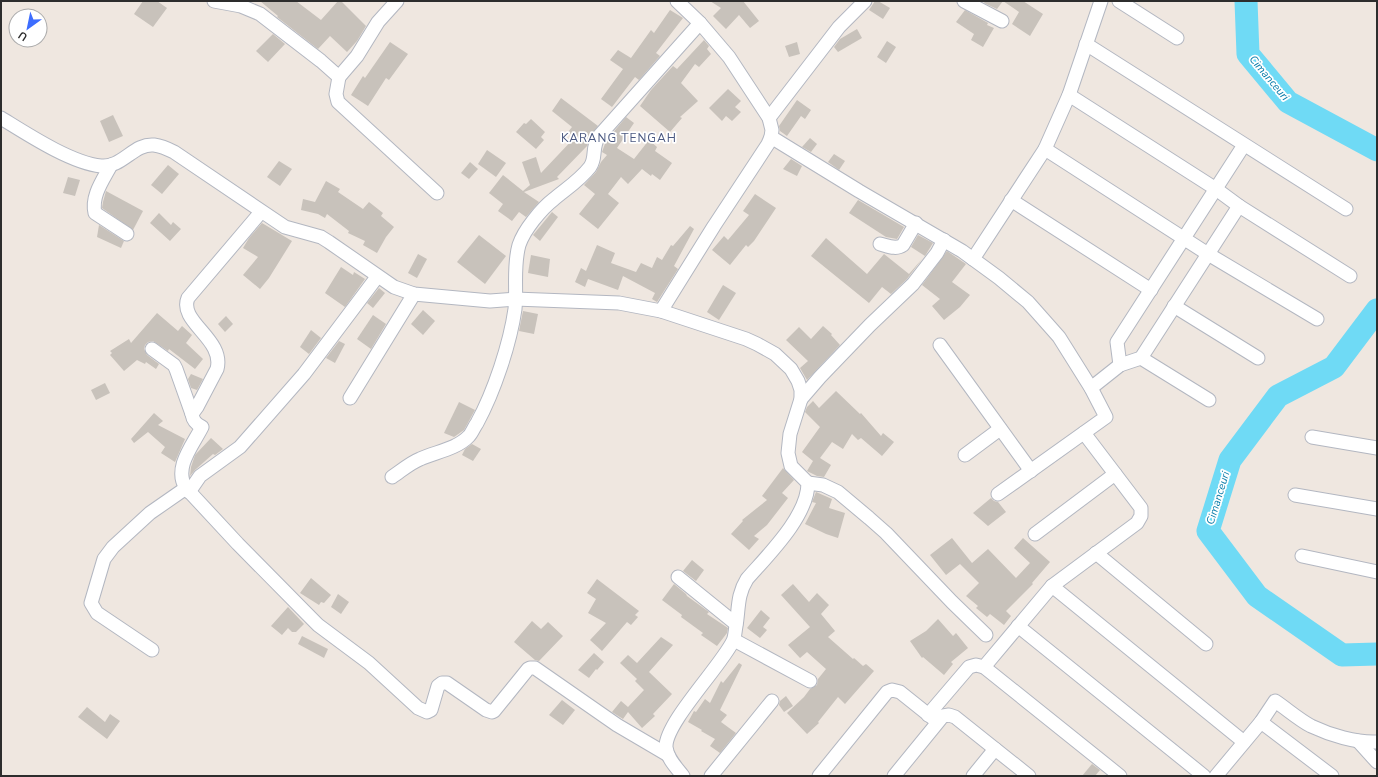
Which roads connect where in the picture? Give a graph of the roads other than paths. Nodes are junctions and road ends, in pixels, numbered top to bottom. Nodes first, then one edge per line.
1 (214, 1) edge
2 (397, 1) edge
3 (677, 1) edge
4 (865, 1) edge
5 (964, 1) edge
6 (1101, 1) edge
7 (1119, 1) edge
8 (1002, 21) dead end
9 (700, 23) junction
10 (1177, 38) dead end
11 (1086, 44) junction
12 (339, 77) junction
13 (1069, 95) junction
14 (1, 118) edge
15 (769, 118) junction
16 (771, 137) junction
17 (1244, 145) junction
18 (1044, 148) junction
19 (111, 165) junction
20 (1216, 189) junction
21 (437, 193) dead end
22 (1011, 200) junction
23 (1239, 206) junction
24 (1346, 209) dead end
25 (260, 212) junction
26 (916, 223) junction
27 (127, 234) dead end
28 (1184, 239) junction
29 (944, 240) junction
30 (880, 244) dead end
31 (1208, 254) junction
32 (973, 259) junction
33 (1350, 276) dead end
34 (377, 277) junction
35 (1151, 290) junction
36 (414, 294) junction
37 (515, 299) junction
38 (1174, 306) junction
39 (661, 311) junction
40 (1317, 320) dead end
41 (940, 345) dead end
42 (152, 349) dead end
43 (1141, 358) junction
44 (1258, 358) dead end
45 (1120, 365) junction
46 (1091, 388) junction
47 (350, 398) dead end
48 (801, 399) junction
49 (1209, 400) dead end
50 (192, 414) junction
51 (1000, 429) junction
52 (1084, 433) junction
53 (1312, 437) dead end
54 (1377, 448) edge
55 (965, 455) dead end
56 (1031, 471) junction
57 (1115, 474) junction
58 (392, 477) dead end
59 (808, 483) junction
60 (187, 490) junction
61 (998, 494) dead end
62 (1295, 495) dead end
63 (1377, 509) edge
64 (1035, 534) dead end
65 (1096, 553) junction
66 (1302, 556) dead end
67 (1377, 572) edge
68 (678, 577) dead end
69 (1052, 586) junction
70 (736, 624) junction
71 (1018, 626) junction
72 (986, 635) dead end
73 (734, 640) junction
74 (1206, 644) dead end
75 (152, 650) dead end
76 (984, 667) junction
77 (810, 681) dead end
78 (772, 701) dead end
79 (933, 719) junction
80 (1261, 722) junction
81 (1358, 741) junction
82 (1244, 742) junction
83 (1377, 742) edge
84 (994, 749) junction
85 (668, 755) junction
86 (1377, 762) edge
87 (683, 776) edge
88 (710, 776) edge
89 (819, 776) edge
90 (894, 776) edge
91 (973, 776) edge
92 (1029, 776) edge
93 (1120, 776) edge
94 (1204, 776) edge
95 (1216, 776) edge
96 (1332, 776) edge

1 - 12 street
2 - 12 street
3 - 9 street
4 - 15 street
5 - 8 street
6 - 11 street
7 - 10 street
9 - 15 street
9 - 37 street
11 - 13 street
11 - 17 street
12 - 21 street
13 - 18 street
13 - 20 street
14 - 19 street
15 - 16 street
16 - 26 street
16 - 39 street
17 - 20 street
17 - 24 street
18 - 22 street
18 - 28 street
19 - 25 street
19 - 27 street
20 - 23 street
20 - 28 street
22 - 32 street
22 - 35 street
23 - 31 street
23 - 33 street
25 - 34 street
25 - 50 street
26 - 29 street
26 - 30 street
28 - 31 street
28 - 35 street
29 - 32 street
29 - 48 street
31 - 38 street
31 - 40 street
32 - 46 street
34 - 36 street
34 - 60 street
35 - 45 street
36 - 37 street
36 - 47 street
37 - 39 street
37 - 58 street
38 - 43 street
38 - 44 street
39 - 48 street
41 - 51 street
42 - 50 street
43 - 45 street
43 - 49 street
45 - 46 street
46 - 52 street
48 - 59 street
50 - 60 street
51 - 55 street
51 - 56 street
52 - 56 street
52 - 57 street
53 - 54 street
56 - 61 street
57 - 64 street
57 - 65 street
59 - 70 street
59 - 72 street
60 - 75 street
60 - 85 street
62 - 63 street
65 - 69 street
65 - 74 street
66 - 67 street
68 - 70 street
69 - 71 street
69 - 82 street
70 - 73 street
71 - 76 street
71 - 94 street
73 - 77 street
73 - 85 street
76 - 79 street
76 - 93 street
78 - 88 street
79 - 84 street
79 - 89 street
79 - 90 street
80 - 81 street
80 - 82 street
80 - 96 street
81 - 83 street
81 - 86 street
82 - 95 street
84 - 91 street
84 - 92 street
85 - 87 street

